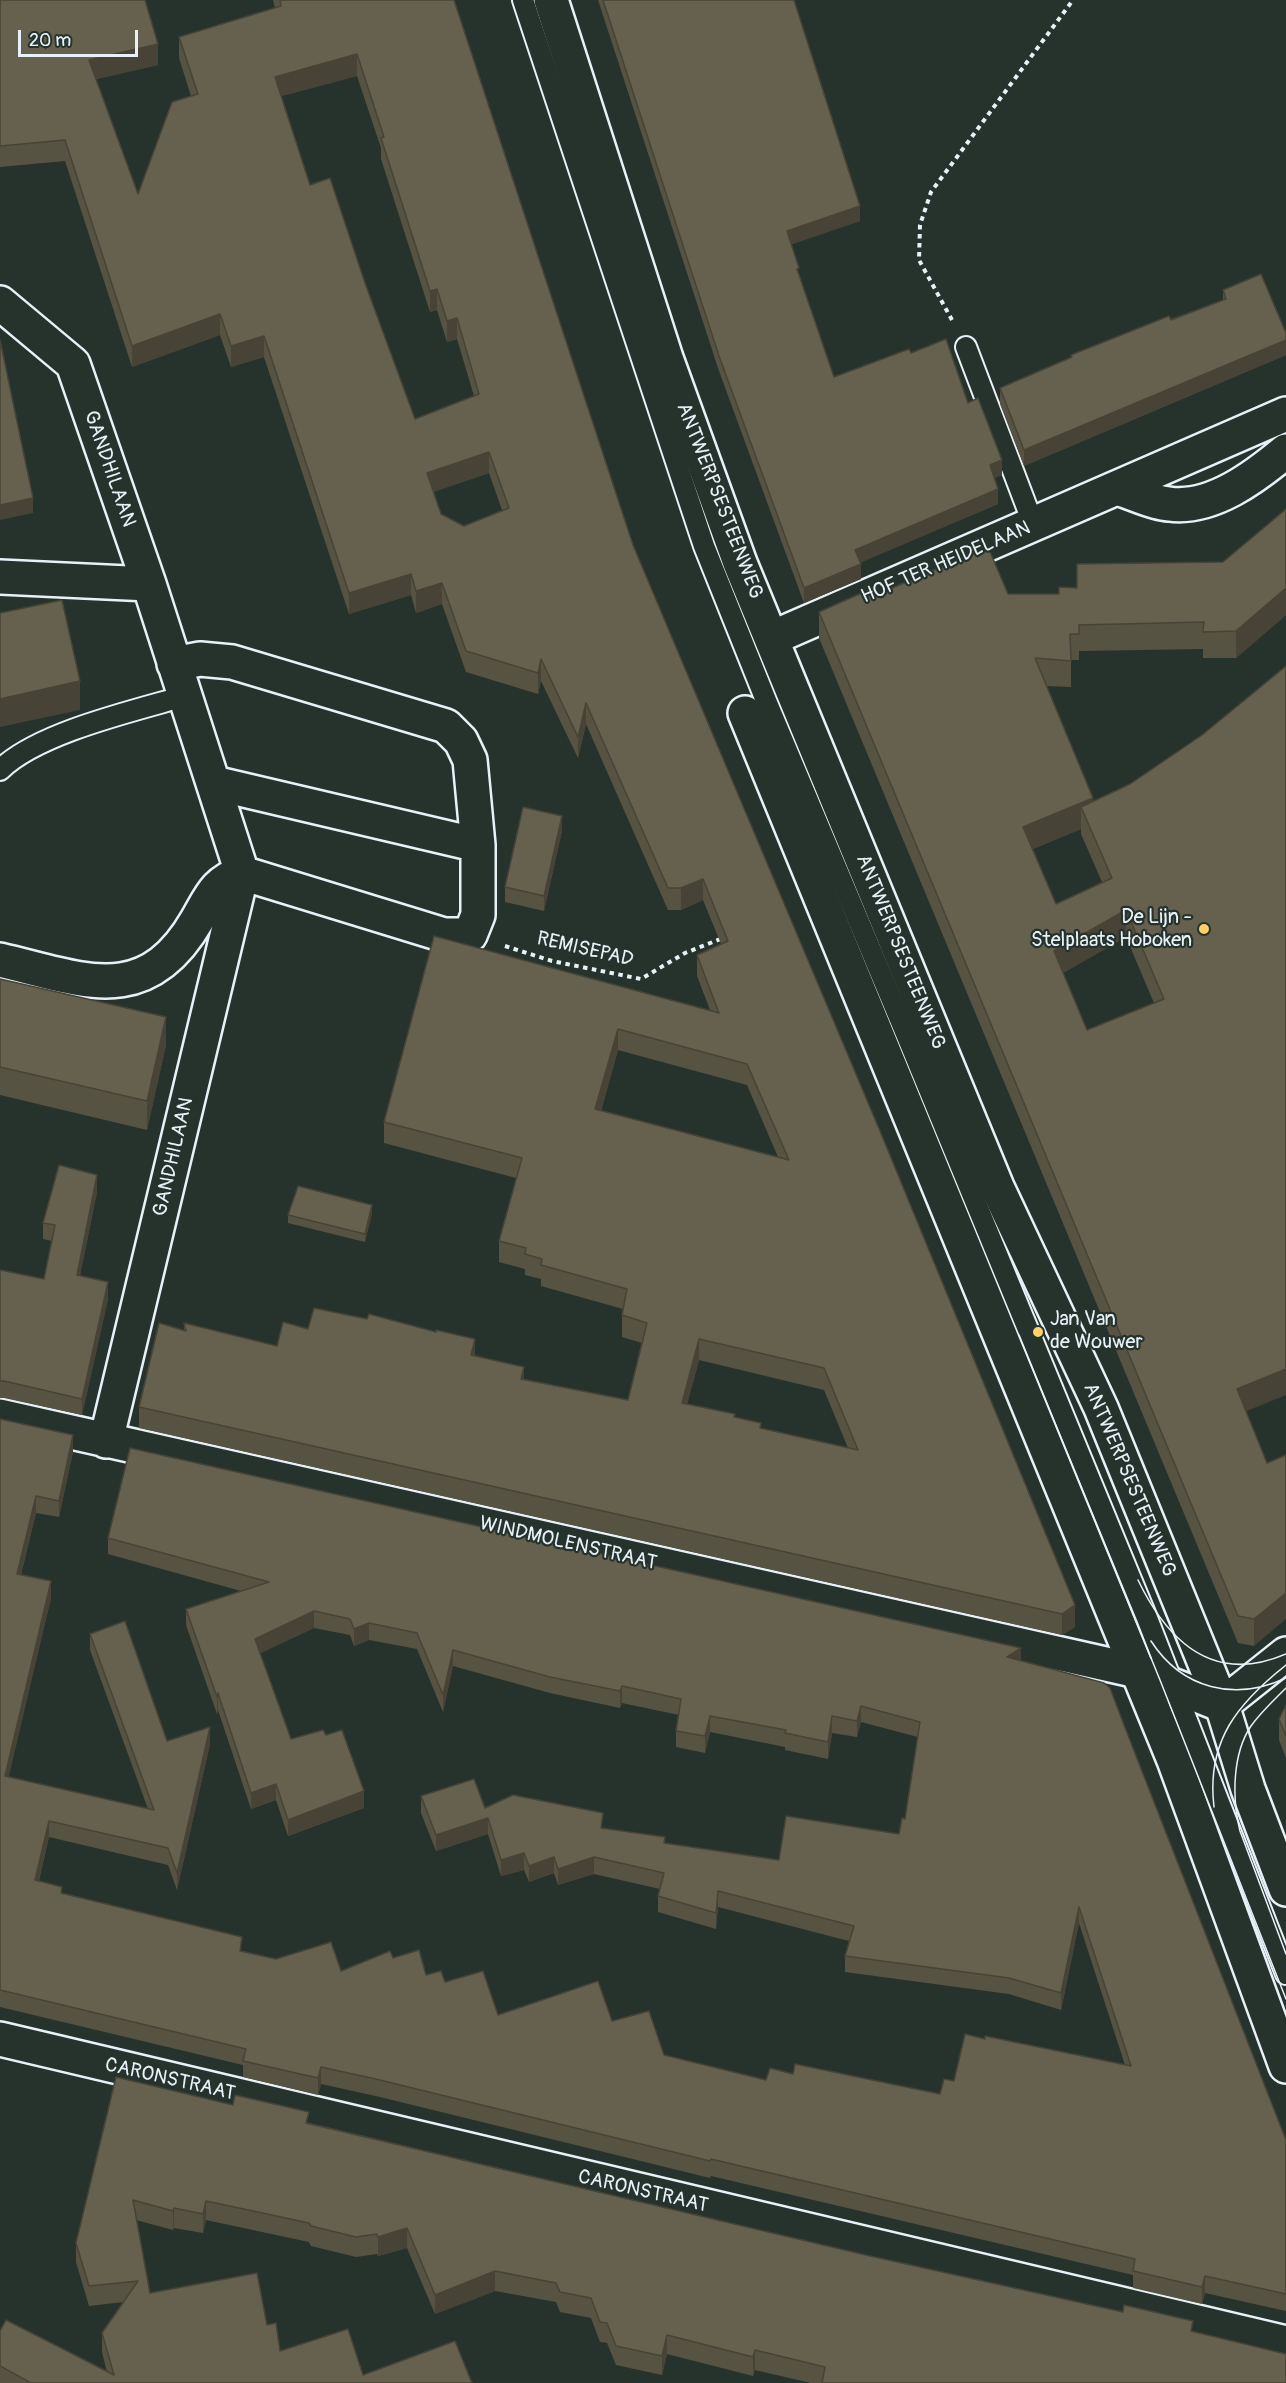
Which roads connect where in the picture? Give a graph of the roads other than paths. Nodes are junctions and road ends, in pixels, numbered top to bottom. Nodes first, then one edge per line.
1 (523, 0) edge
2 (551, 0) edge
3 (0, 303) edge
4 (966, 347) road end
5 (1286, 414) edge
6 (1286, 450) edge
7 (1120, 489) junction
8 (1034, 526) junction
9 (0, 577) edge
10 (149, 584) junction
11 (772, 638) junction
12 (174, 664) junction
13 (185, 696) junction
14 (745, 713) dead end
15 (0, 770) edge
16 (214, 783) junction
17 (478, 845) junction
18 (242, 873) junction
19 (0, 960) edge
20 (0, 1416) edge
21 (106, 1441) junction
22 (1286, 1654) edge
23 (1137, 1671) junction
24 (1171, 1685) junction
25 (1222, 1705) junction
26 (1286, 1889) edge
27 (1286, 1974) edge
28 (0, 2039) edge
29 (1286, 2066) edge
30 (1286, 2343) edge

1 - 24 lane
2 - 11 street, ANTWERPSESTEENWEG
3 - 10 street, GANDHILAAN
4 - 8 lane
5 - 7 street, HOF TER HEIDELAAN
6 - 7 street
7 - 8 street, HOF TER HEIDELAAN
8 - 11 street, HOF TER HEIDELAAN
9 - 10 street
10 - 12 street, GANDHILAAN
11 - 25 street, ANTWERPSESTEENWEG
12 - 13 street, GANDHILAAN
12 - 17 street
13 - 15 lane
13 - 16 street, GANDHILAAN
14 - 23 street
16 - 17 street
16 - 18 street, GANDHILAAN
17 - 18 street
18 - 19 street
18 - 21 street, GANDHILAAN
20 - 21 street, WINDMOLENSTRAAT
21 - 23 street, WINDMOLENSTRAAT
22 - 25 street
23 - 24 street, WINDMOLENSTRAAT
23 - 29 street
24 - 25 street, WINDMOLENSTRAAT
24 - 27 lane
25 - 26 street, ANTWERPSESTEENWEG
28 - 30 street, CARONSTRAAT

